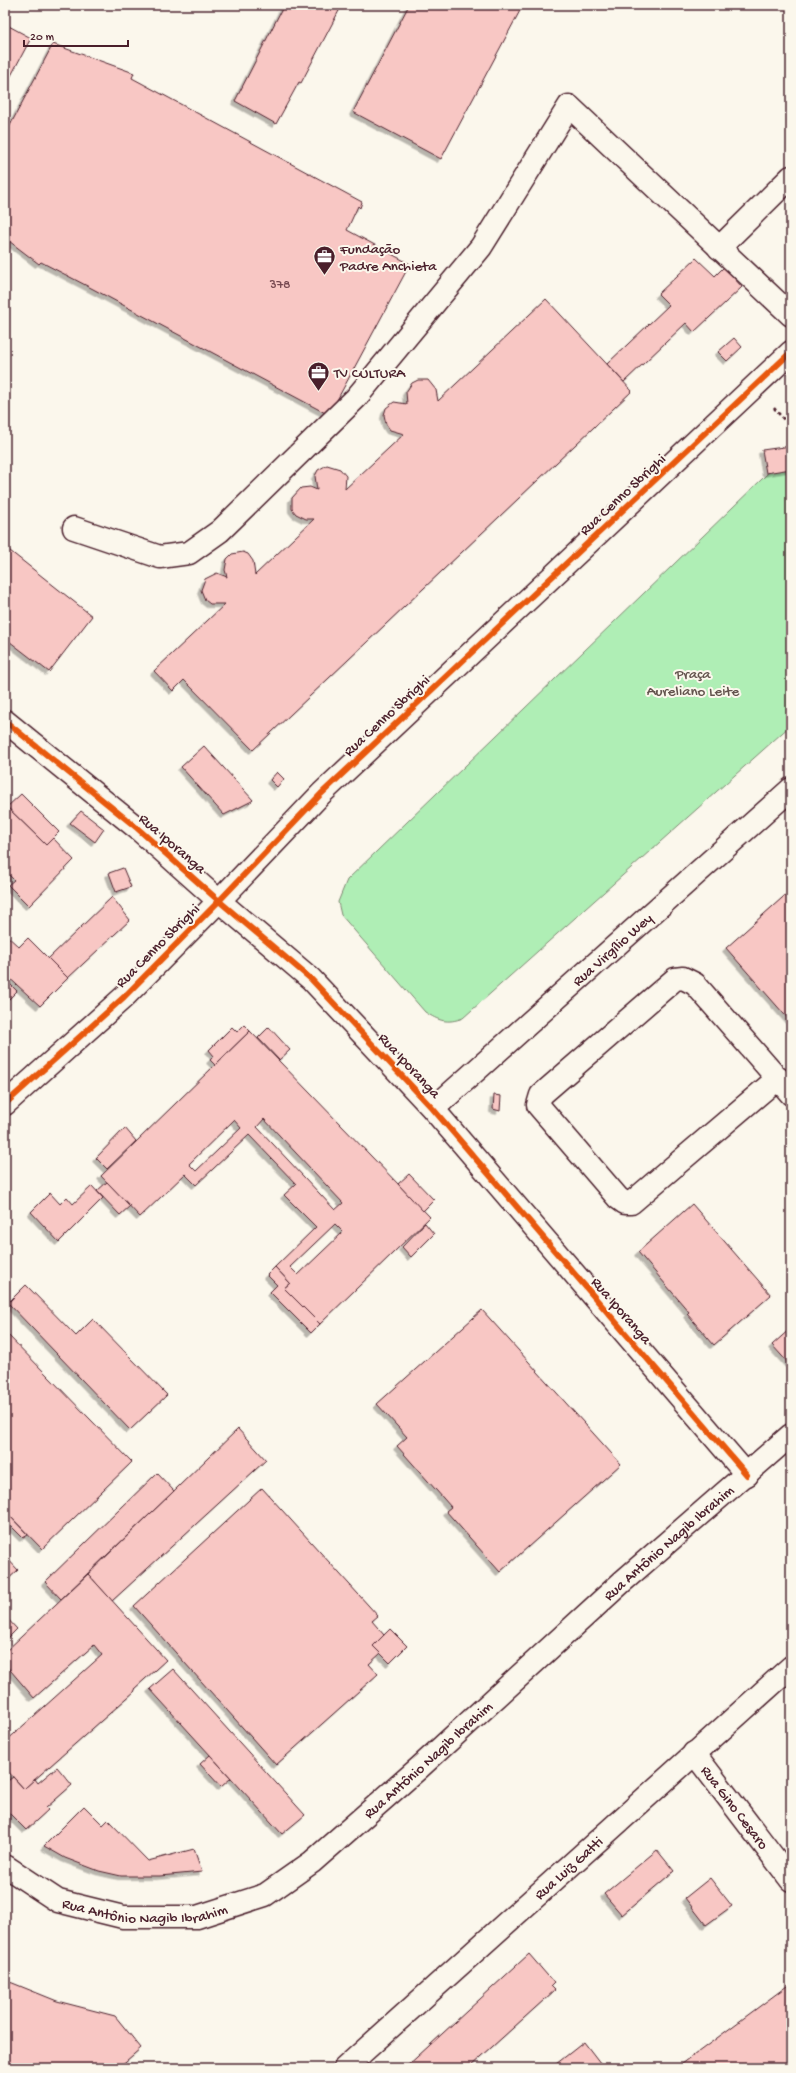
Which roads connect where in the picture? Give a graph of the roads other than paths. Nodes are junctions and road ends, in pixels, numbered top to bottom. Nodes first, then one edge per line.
1 (791, 177) edge
2 (719, 248) junction
3 (791, 315) edge
4 (791, 352) edge
5 (74, 528) dead end
6 (5, 721) edge
7 (791, 789) edge
8 (219, 901) junction
9 (784, 1086) edge
10 (5, 1104) edge
11 (433, 1109) junction
12 (791, 1435) edge
13 (747, 1475) junction
14 (791, 1667) edge
15 (694, 1753) junction
16 (5, 1866) edge
17 (791, 1880) edge
18 (344, 2068) edge

1 - 2 street
2 - 3 street
2 - 5 street
4 - 8 street, Rua Cenno Sbrighi
6 - 8 street, Rua Iporanga
7 - 11 street, Rua Virgílio Wey
8 - 10 street, Rua Cenno Sbrighi
8 - 11 street, Rua Iporanga
9 - 9 street
11 - 13 street, Rua Iporanga
12 - 13 street, Rua Antônio Nagib Ibrahim
13 - 16 street, Rua Antônio Nagib Ibrahim
14 - 15 street, Rua Luiz Gatti
15 - 17 street, Rua Gino Cesaro
15 - 18 street, Rua Luiz Gatti

